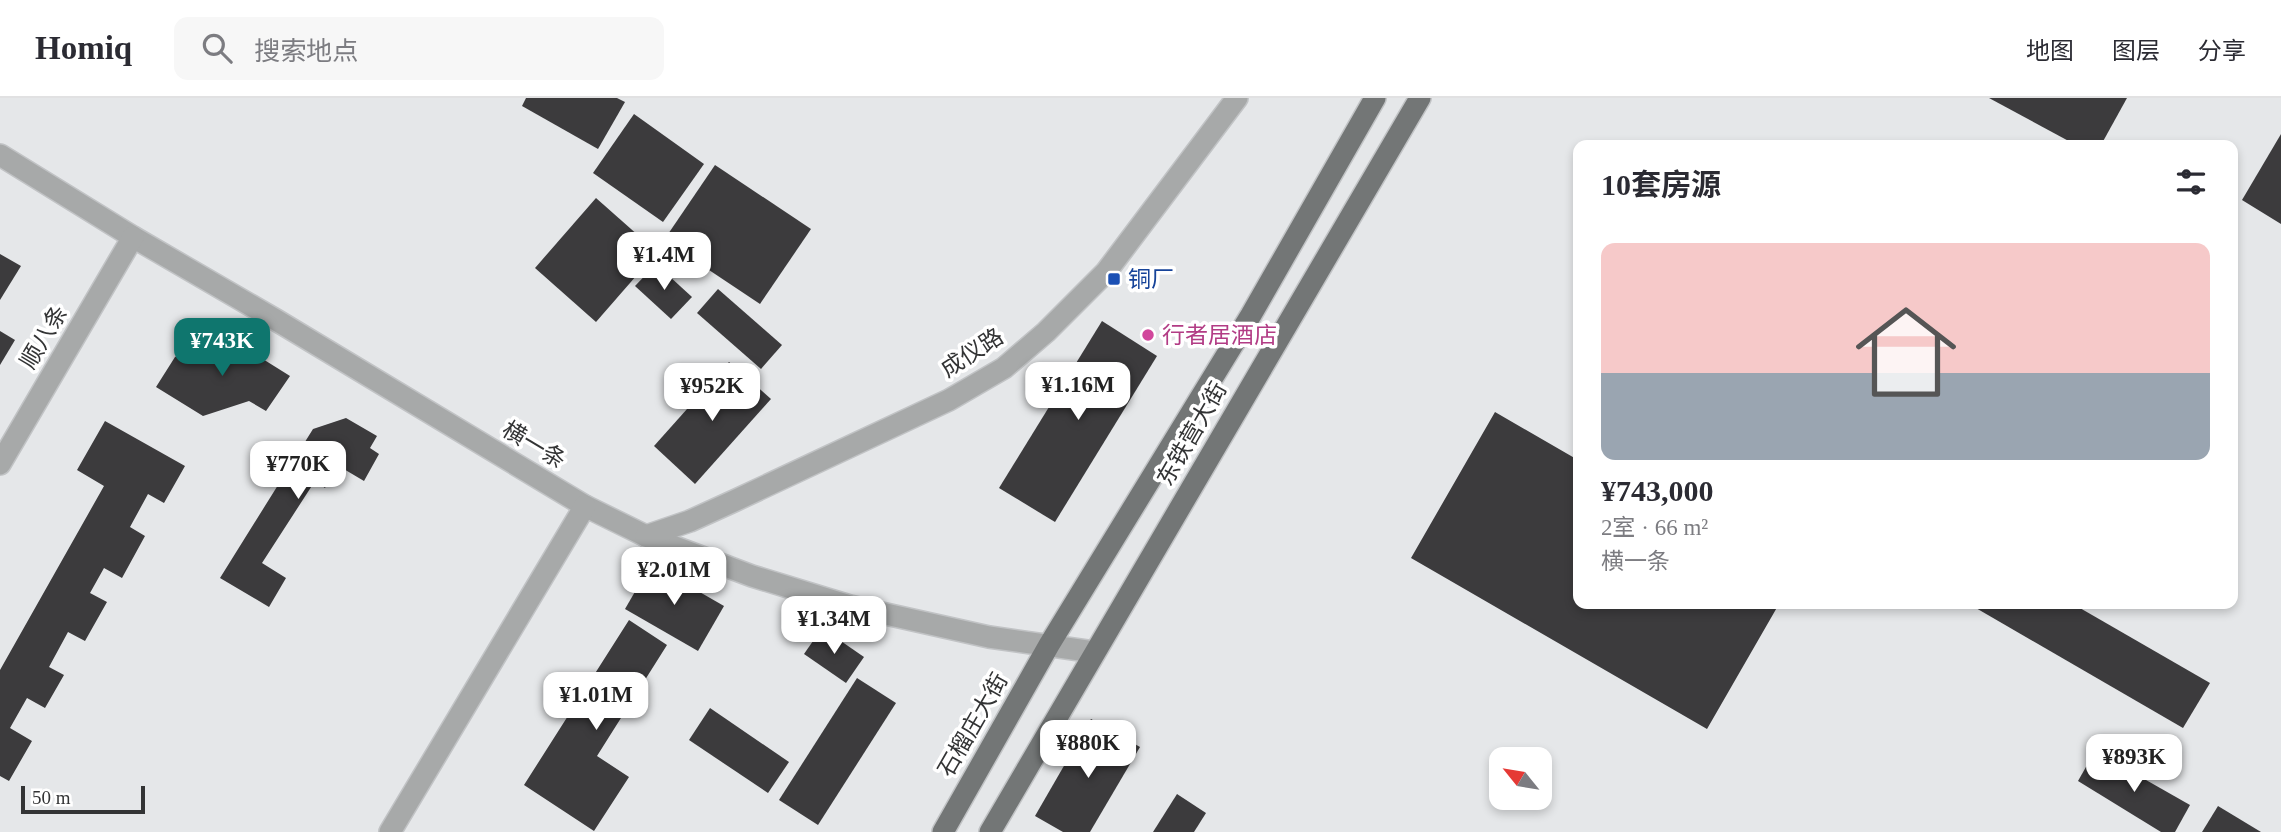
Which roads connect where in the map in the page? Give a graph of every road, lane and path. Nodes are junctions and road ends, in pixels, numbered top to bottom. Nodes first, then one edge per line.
1 (1237, 98) edge
2 (1375, 98) edge
3 (1420, 98) edge
4 (0, 155) edge
5 (134, 237) junction
6 (0, 464) edge
7 (585, 506) junction
8 (646, 536) junction
9 (1049, 645) junction
10 (1094, 652) junction
11 (390, 832) edge
12 (943, 832) edge
13 (990, 832) edge

1 - 8 street, 成仪路
2 - 9 main road, 东铁营大街
3 - 10 main road, 东铁营大街
4 - 5 street, 横一条
5 - 6 street, 顺八条
5 - 7 street, 横一条
7 - 8 street, 横一条
7 - 11 street
8 - 9 street, 横一条
9 - 10 street, 横一条
9 - 12 main road, 石榴庄大街
10 - 13 main road

